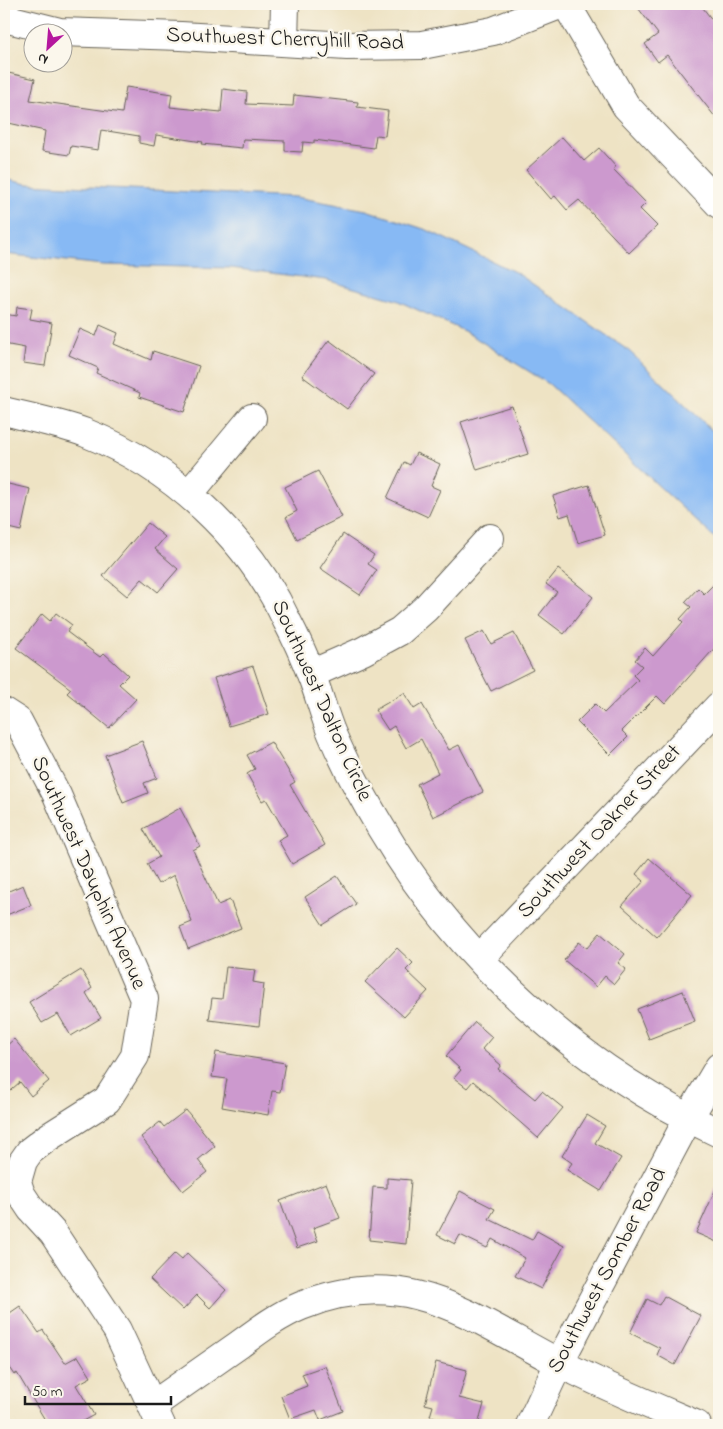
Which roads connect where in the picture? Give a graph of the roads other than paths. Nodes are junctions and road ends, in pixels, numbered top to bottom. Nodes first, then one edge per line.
1 (285, 4) edge
2 (562, 4) edge
3 (566, 4) edge
4 (4, 18) edge
5 (284, 41) junction
6 (719, 204) edge
7 (4, 411) edge
8 (252, 418) dead end
9 (189, 494) junction
10 (490, 538) dead end
11 (311, 674) junction
12 (719, 706) edge
13 (4, 712) edge
14 (480, 958) junction
15 (719, 1067) edge
16 (688, 1119) junction
17 (719, 1133) edge
18 (559, 1363) junction
19 (157, 1415) edge
20 (530, 1425) edge
21 (697, 1425) edge

1 - 5 street
2 - 5 street, Southwest Cherryhill Road
3 - 6 street
4 - 5 street, Southwest Cherryhill Road
7 - 9 street, Southwest Dalton Circle
8 - 9 street
9 - 11 street, Southwest Dalton Circle
10 - 11 street
11 - 14 street, Southwest Dalton Circle
12 - 14 street, Southwest Oakner Street
13 - 19 street, Southwest Dauphin Avenue
14 - 16 street, Southwest Dalton Circle
15 - 16 street, Southwest Somber Road
16 - 17 street, Southwest Dalton Circle
16 - 18 street, Southwest Somber Road
18 - 19 street
18 - 20 street, Southwest Somber Road
18 - 21 street

